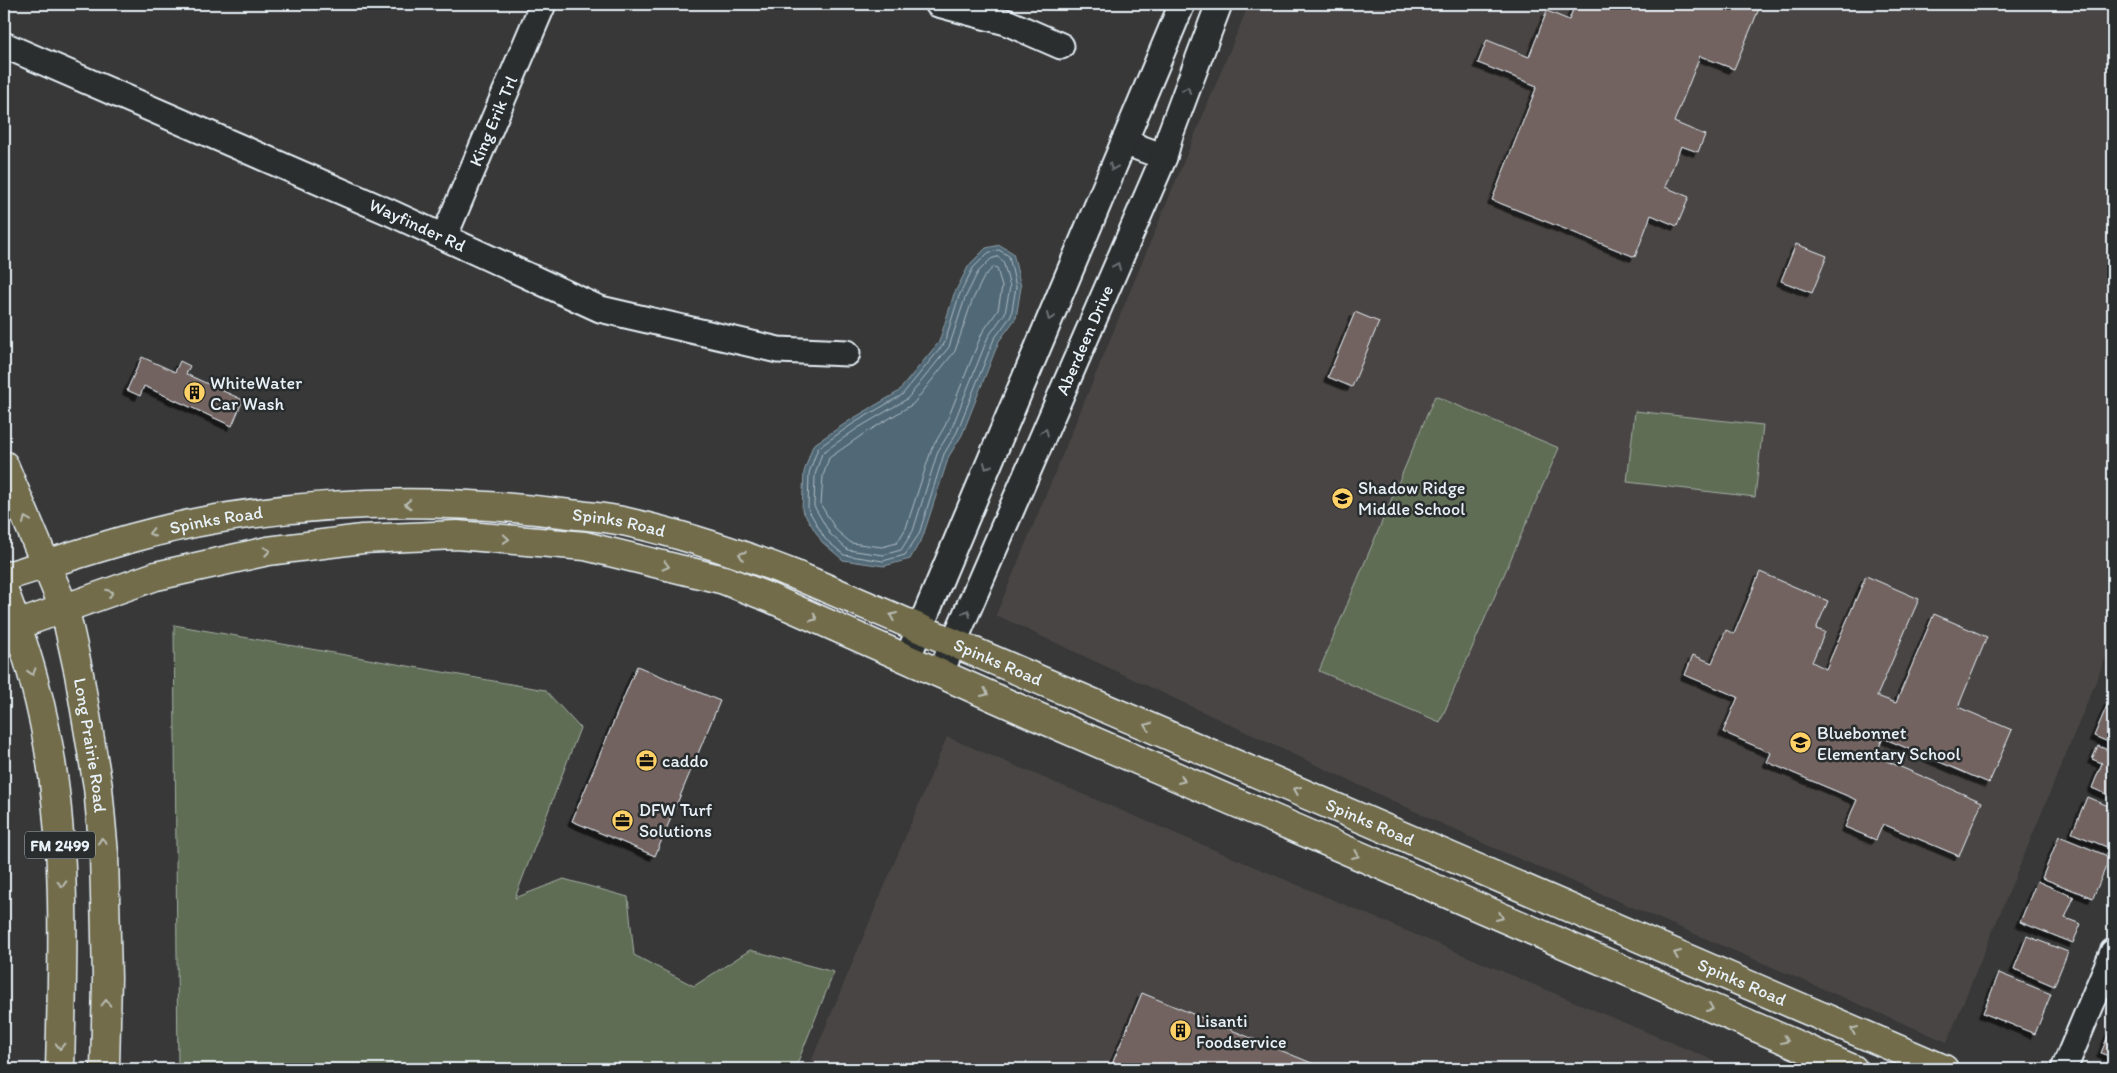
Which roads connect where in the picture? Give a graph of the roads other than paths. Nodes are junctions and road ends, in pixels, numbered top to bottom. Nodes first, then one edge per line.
1 (543, 4) edge
2 (938, 4) edge
3 (1182, 4) edge
4 (1219, 4) edge
5 (4, 45) edge
6 (1061, 46) dead end
7 (1128, 132) junction
8 (1167, 146) junction
9 (444, 237) junction
10 (847, 353) dead end
11 (4, 465) edge
12 (456, 504) junction
13 (457, 535) junction
14 (45, 564) junction
15 (4, 577) edge
16 (4, 591) edge
17 (65, 610) junction
18 (10, 627) edge
19 (920, 628) junction
20 (954, 642) junction
21 (907, 659) junction
22 (940, 674) junction
23 (1471, 865) junction
24 (1456, 898) junction
25 (2113, 955) edge
26 (1754, 987) junction
27 (1740, 1020) junction
28 (60, 1069) edge
29 (105, 1069) edge
30 (1853, 1069) edge
31 (1944, 1069) edge
32 (2064, 1069) edge

1 - 9 street, King Erik Trl
2 - 6 street
3 - 7 street
8 -> 4 street, Aberdeen Drive
5 - 9 street, Wayfinder Rd
7 - 8 street
7 -> 19 street
20 -> 8 street, Aberdeen Drive
9 - 10 street, Wayfinder Rd
14 -> 11 main road, Long Prairie Road / FM 2499
12 - 13 main road
12 -> 14 main road, Spinks Road
19 -> 12 main road, Spinks Road
17 -> 13 main road, Spinks Road
13 -> 21 main road, Spinks Road
14 - 15 main road, Spinks Road
14 - 17 main road, Long Prairie Road / FM 2499
16 - 18 main road, FM 2499
17 - 18 main road, Spinks Road
29 -> 17 main road, Long Prairie Road / FM 2499
18 -> 28 main road, FM 2499
19 - 20 main road, Spinks Road
19 - 21 street
20 - 22 street, Aberdeen Drive
23 -> 20 main road, Spinks Road
21 - 22 main road, Spinks Road
22 -> 24 main road, Spinks Road
23 - 24 main road
26 -> 23 main road, Spinks Road
24 -> 27 main road, Spinks Road
25 - 32 street
26 - 27 main road
31 -> 26 main road, Spinks Road
27 -> 30 main road, Spinks Road

